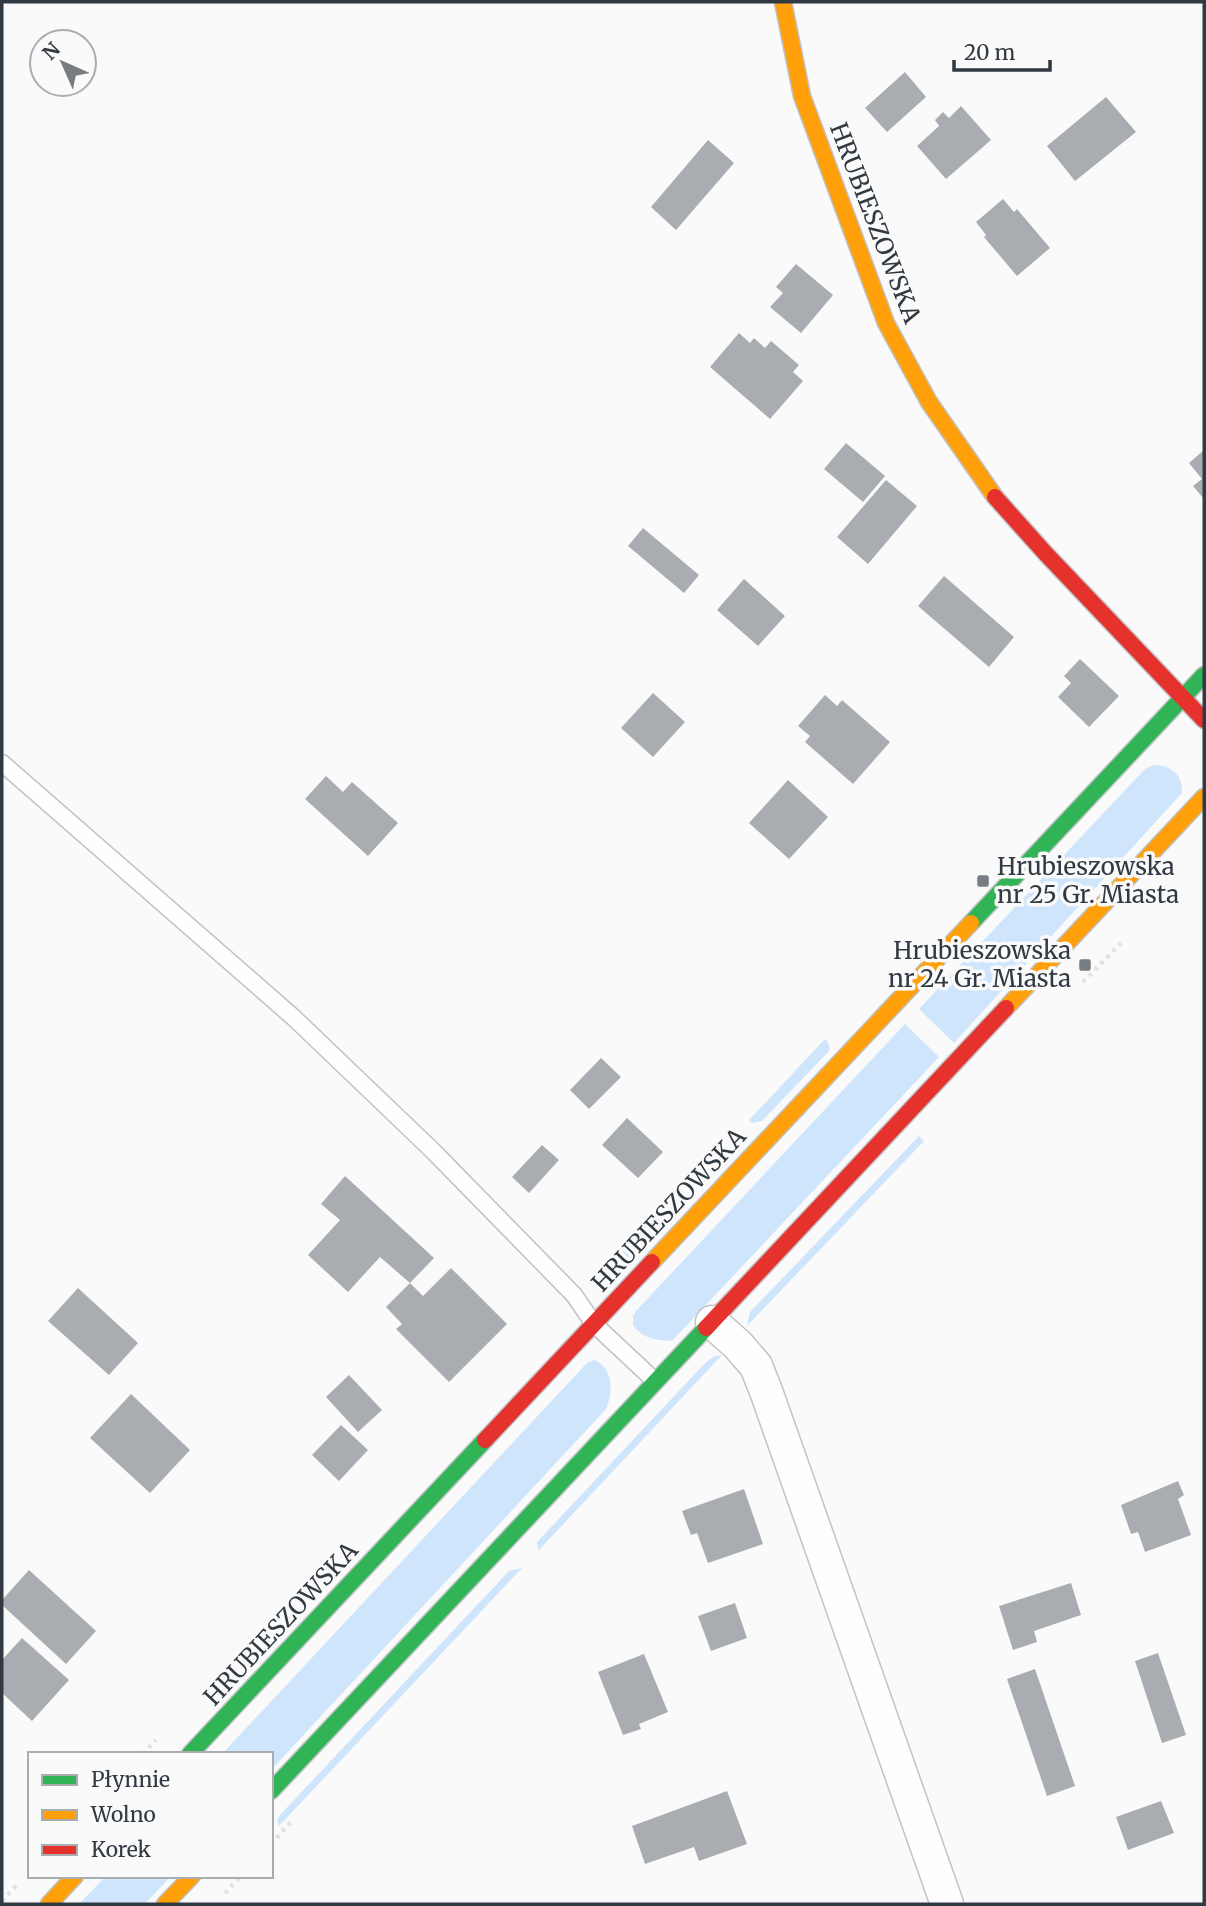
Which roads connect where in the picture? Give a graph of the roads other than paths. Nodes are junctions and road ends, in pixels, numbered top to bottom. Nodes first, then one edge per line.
1 (783, 2) edge
2 (1204, 675) edge
3 (1182, 698) junction
4 (1204, 720) edge
5 (2, 763) edge
6 (1204, 797) edge
7 (712, 1322) junction
8 (594, 1324) junction
9 (656, 1382) junction
10 (192, 1752) edge
11 (273, 1789) edge
12 (73, 1878) edge
13 (190, 1878) edge
14 (49, 1904) edge
15 (165, 1904) edge
16 (947, 1904) edge

1 - 3 main road, HRUBIESZOWSKA
2 - 3 main road, HRUBIESZOWSKA
3 - 4 main road, HRUBIESZOWSKA
3 - 8 main road, HRUBIESZOWSKA
5 - 8 lane
6 - 7 main road
7 - 9 main road
7 - 16 street
8 - 9 lane
8 - 10 main road, HRUBIESZOWSKA
9 - 11 main road
12 - 14 main road
13 - 15 main road

